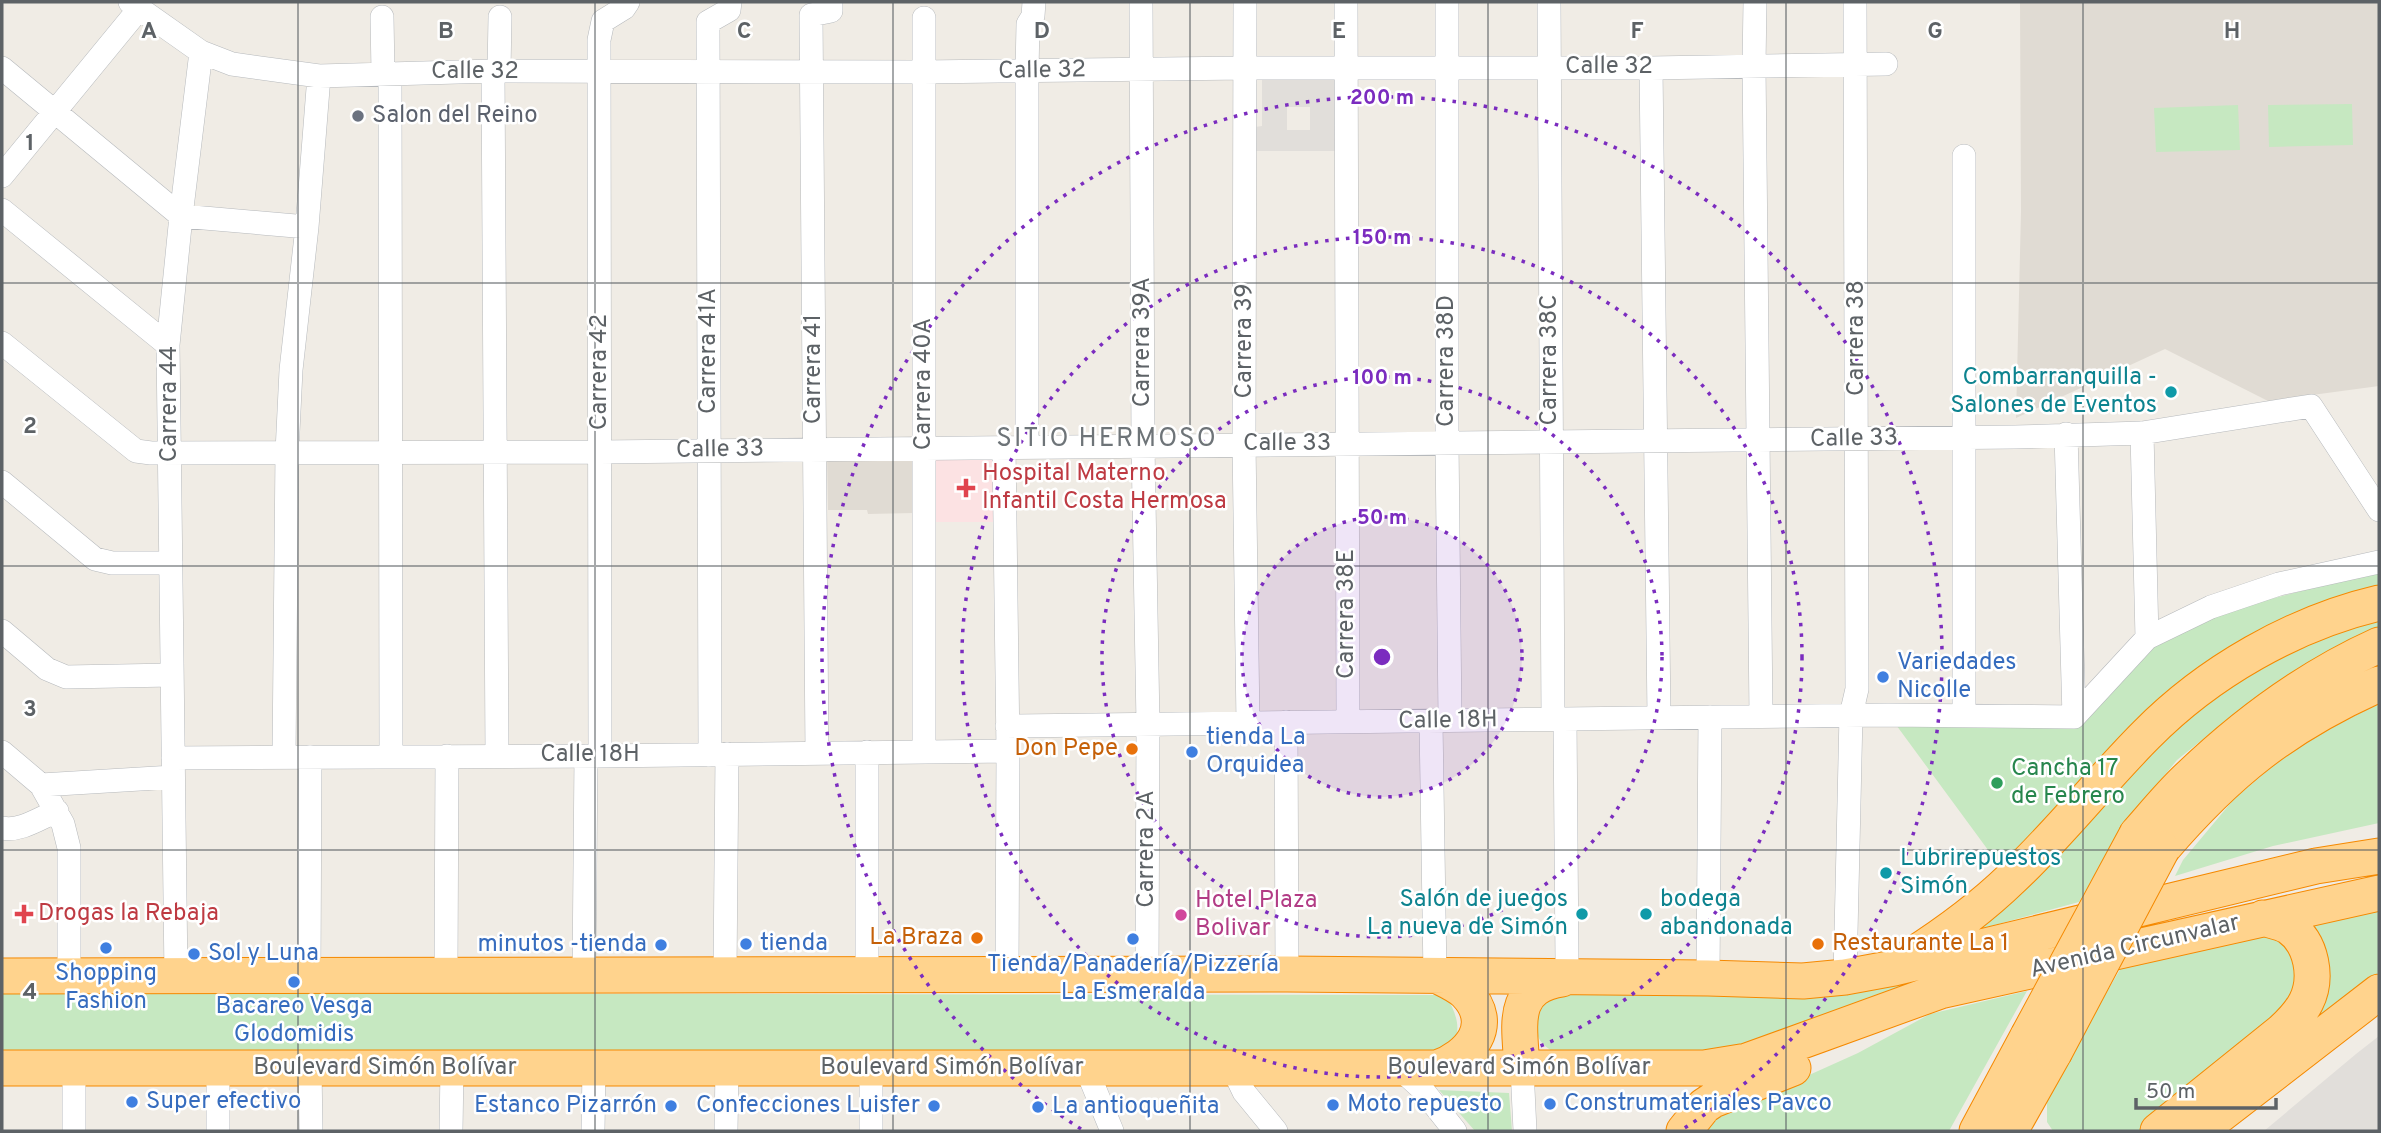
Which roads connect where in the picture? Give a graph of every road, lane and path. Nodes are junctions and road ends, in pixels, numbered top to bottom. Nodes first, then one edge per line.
1 (628, 2) edge
2 (730, 2) edge
3 (831, 2) edge
4 (1034, 2) edge
5 (1141, 2) edge
6 (1245, 2) edge
7 (1346, 2) edge
8 (1447, 2) edge
9 (1549, 2) edge
10 (1755, 2) edge
11 (135, 5) edge
12 (1853, 5) edge
13 (383, 17) dead end
14 (500, 17) dead end
15 (925, 18) dead end
16 (201, 52) junction
17 (1856, 64) junction
18 (1886, 64) dead end
19 (1754, 65) junction
20 (1549, 67) junction
21 (2, 68) edge
22 (1246, 68) junction
23 (1347, 68) junction
24 (1446, 68) junction
25 (1651, 68) junction
26 (1143, 69) junction
27 (496, 71) junction
28 (599, 71) junction
29 (709, 71) junction
30 (812, 71) junction
31 (1027, 71) junction
32 (923, 72) junction
33 (386, 73) junction
34 (319, 76) junction
35 (55, 112) junction
36 (1964, 156) dead end
37 (2, 176) edge
38 (2, 210) edge
39 (181, 216) junction
40 (307, 227) junction
41 (2, 343) edge
42 (168, 345) junction
43 (2141, 433) junction
44 (2066, 435) junction
45 (1965, 438) junction
46 (1857, 439) junction
47 (1758, 440) junction
48 (1656, 441) junction
49 (1447, 442) junction
50 (1244, 443) junction
51 (1550, 443) junction
52 (1346, 444) junction
53 (1143, 445) junction
54 (1027, 446) junction
55 (924, 447) junction
56 (1003, 447) junction
57 (815, 449) junction
58 (710, 450) junction
59 (391, 451) junction
60 (287, 452) junction
61 (495, 452) junction
62 (600, 452) junction
63 (169, 453) junction
64 (2, 482) edge
65 (2379, 510) edge
66 (2379, 562) edge
67 (171, 563) junction
68 (2379, 603) edge
69 (2, 631) edge
70 (2147, 638) junction
71 (2379, 645) edge
72 (172, 675) junction
73 (2379, 684) edge
74 (1851, 715) junction
75 (1964, 715) junction
76 (1761, 716) junction
77 (1659, 717) junction
78 (1710, 717) junction
79 (2074, 717) junction
80 (1559, 719) junction
81 (1348, 721) junction
82 (1440, 721) junction
83 (1286, 722) junction
84 (1248, 723) junction
85 (1148, 724) junction
86 (1007, 726) junction
87 (924, 751) junction
88 (1008, 751) junction
89 (2, 752) edge
90 (867, 752) junction
91 (817, 753) junction
92 (497, 755) junction
93 (718, 755) junction
94 (447, 756) junction
95 (593, 756) junction
96 (284, 757) junction
97 (310, 757) junction
98 (391, 757) junction
99 (173, 767) junction
100 (41, 785) junction
101 (57, 811) junction
102 (2, 828) edge
103 (2149, 842) junction
104 (2379, 847) edge
105 (2379, 856) edge
106 (2316, 866) junction
107 (2379, 893) edge
108 (2263, 918) junction
109 (1894, 968) junction
110 (309, 974) junction
111 (446, 974) junction
112 (584, 974) junction
113 (725, 974) junction
114 (867, 974) junction
115 (1007, 974) junction
116 (1147, 974) junction
117 (1287, 974) junction
118 (69, 975) junction
119 (2, 976) edge
120 (176, 976) junction
121 (1436, 976) junction
122 (1844, 976) junction
123 (1569, 978) junction
124 (1708, 978) junction
125 (2379, 992) edge
126 (1892, 1010) junction
127 (2041, 1045) junction
128 (1232, 1067) junction
129 (2, 1068) edge
130 (218, 1068) junction
131 (310, 1068) junction
132 (452, 1068) junction
133 (594, 1068) junction
134 (727, 1068) junction
135 (872, 1068) junction
136 (1398, 1068) junction
137 (1437, 1068) junction
138 (1522, 1068) junction
139 (74, 1069) junction
140 (1086, 1069) junction
141 (2037, 1085) junction
142 (74, 1131) edge
143 (218, 1131) edge
144 (311, 1131) edge
145 (451, 1131) edge
146 (593, 1131) edge
147 (726, 1131) edge
148 (871, 1131) edge
149 (1112, 1131) edge
150 (1276, 1131) edge
151 (1455, 1131) edge
152 (1525, 1131) edge
153 (1684, 1131) edge
154 (1977, 1131) edge
155 (2010, 1131) edge
156 (2038, 1131) edge
157 (2158, 1131) edge
158 (2199, 1131) edge

1 - 28 street, Carrera 42
2 - 29 street, Carrera 41A
3 - 30 street, Carrera 41
4 - 31 street
5 - 26 street, Carrera 39A
6 - 22 street, Carrera 39
7 - 23 street, Carrera 38E
8 - 24 street, Carrera 38D
9 - 20 street, Carrera 38C
10 - 19 street
11 - 16 street, Calle 32
11 - 35 street
12 - 17 street, Carrera 38
13 - 33 street
14 - 27 street
15 - 32 street, Carrera 40A
16 - 34 street, Calle 32
16 - 39 street, Carrera 44
17 - 18 street, Calle 32
17 - 19 street, Calle 32
17 - 46 street, Carrera 38
19 - 25 street, Calle 32
19 - 47 street
20 - 24 street, Calle 32
20 - 25 street, Calle 32
20 - 51 street, Carrera 38C
21 - 35 street
22 - 23 street, Calle 32
22 - 26 street, Calle 32
22 - 50 street, Carrera 39
23 - 24 street, Calle 32
23 - 52 street, Carrera 38E
24 - 49 street, Carrera 38D
25 - 48 street
26 - 31 street, Calle 32
26 - 53 street, Carrera 39A
27 - 28 street, Calle 32
27 - 33 street, Calle 32
27 - 61 street
28 - 29 street, Calle 32
28 - 62 street, Carrera 42
29 - 30 street, Calle 32
29 - 58 street, Carrera 41A
30 - 32 street, Calle 32
30 - 57 street, Carrera 41
31 - 32 street, Calle 32
31 - 54 street
32 - 55 street, Carrera 40A
33 - 34 street, Calle 32
33 - 59 street
34 - 40 street
35 - 37 street
35 - 39 street
36 - 45 street
38 - 42 street
39 - 40 street
39 - 42 street, Carrera 44
40 - 60 street
41 - 63 street, Calle 33
42 - 63 street, Carrera 44
43 - 44 street, Calle 33
43 - 65 street, Calle 33
43 - 70 street
44 - 45 street, Calle 33
44 - 79 street
45 - 46 street, Calle 33
45 - 75 street
46 - 47 street, Calle 33
46 - 74 street, Carrera 38
47 - 48 street, Calle 33
47 - 76 street
48 - 51 street, Calle 33
48 - 77 street
49 - 51 street, Calle 33
49 - 52 street, Calle 33
49 - 82 street, Carrera 38D
50 - 52 street, Calle 33
50 - 53 street, Calle 33
50 - 84 street, Carrera 39
51 - 80 street, Carrera 38C
52 - 81 street, Carrera 38E
53 - 54 street, Calle 33
53 - 85 street, Carrera 39A
54 - 56 street, Calle 33
55 - 56 street, Calle 33
55 - 57 street, Calle 33
55 - 87 street, Carrera 40A
56 - 86 street
57 - 58 street, Calle 33
57 - 91 street, Carrera 41
58 - 62 street, Calle 33
58 - 93 street, Carrera 41A
59 - 60 street, Calle 33
59 - 61 street, Calle 33
59 - 98 street
60 - 63 street, Calle 33
60 - 96 street
61 - 62 street, Calle 33
61 - 92 street
62 - 95 street, Carrera 42
63 - 67 street, Carrera 44
64 - 67 street
66 - 70 street
67 - 72 street, Carrera 44
68 - 109 highway
69 - 72 street
70 - 79 street
71 - 103 highway
72 - 99 street, Carrera 44
73 - 103 highway
74 - 75 street, Calle 18H
74 - 76 street, Calle 18H
74 - 122 street, Carrera 38
75 - 79 street, Calle 18H
76 - 78 street, Calle 18H
77 - 78 street, Calle 18H
77 - 80 street, Calle 18H
78 - 124 street
80 - 82 street, Calle 18H
80 - 123 street, Carrera 38C
81 - 82 street, Calle 18H
81 - 83 street, Calle 18H
82 - 121 street, Carrera 38D
83 - 84 street, Calle 18H
83 - 117 street
84 - 85 street, Calle 18H
85 - 86 street, Calle 18H
85 - 116 street, Carrera 2A
86 - 88 street
87 - 88 street, Calle 18H
87 - 90 street, Calle 18H
88 - 115 street
89 - 100 street
90 - 91 street, Calle 18H
90 - 114 street
91 - 93 street, Calle 18H
92 - 94 street, Calle 18H
92 - 95 street, Calle 18H
93 - 95 street, Calle 18H
93 - 113 street, Carrera 41A
94 - 98 street, Calle 18H
94 - 111 street
95 - 112 street, Carrera 42
96 - 97 street, Calle 18H
96 - 99 street, Calle 18H
97 - 98 street, Calle 18H
97 - 110 street
99 - 100 street, Calle 18H
99 - 120 street, Carrera 44
100 - 101 street
101 - 102 street
101 - 118 street
103 - 127 highway, bridge
104 - 106 highway
105 - 106 highway, Avenida Circunvalar
106 - 109 highway, Avenida Circunvalar
107 - 108 highway, Avenida Circunvalar
108 - 126 highway, Avenida Circunvalar
108 - 157 highway
109 - 122 highway
110 - 111 highway
110 - 120 highway
111 - 112 highway
112 - 113 highway
113 - 114 highway
114 - 115 highway
115 - 116 highway
116 - 117 highway
117 - 121 highway
118 - 119 highway
118 - 120 highway
121 - 123 highway
121 - 137 highway
122 - 124 highway
123 - 124 highway
123 - 138 highway
125 - 158 highway
126 - 138 highway, Boulevard Simón Bolívar
126 - 153 highway
127 - 141 highway
127 - 154 highway
128 - 136 highway, Boulevard Simón Bolívar
128 - 140 highway, Boulevard Simón Bolívar
128 - 150 street
129 - 139 highway, Boulevard Simón Bolívar
130 - 131 highway, Boulevard Simón Bolívar
130 - 139 highway, Boulevard Simón Bolívar
130 - 143 street
131 - 132 highway, Boulevard Simón Bolívar
131 - 144 street
132 - 133 highway, Boulevard Simón Bolívar
132 - 145 street
133 - 134 highway, Boulevard Simón Bolívar
133 - 146 street
134 - 135 highway, Boulevard Simón Bolívar
134 - 147 street
135 - 140 highway, Boulevard Simón Bolívar
135 - 148 street
136 - 137 highway, Boulevard Simón Bolívar
136 - 151 street
137 - 138 highway, Boulevard Simón Bolívar
138 - 152 street
139 - 142 street
140 - 149 street
141 - 155 highway
141 - 156 highway

